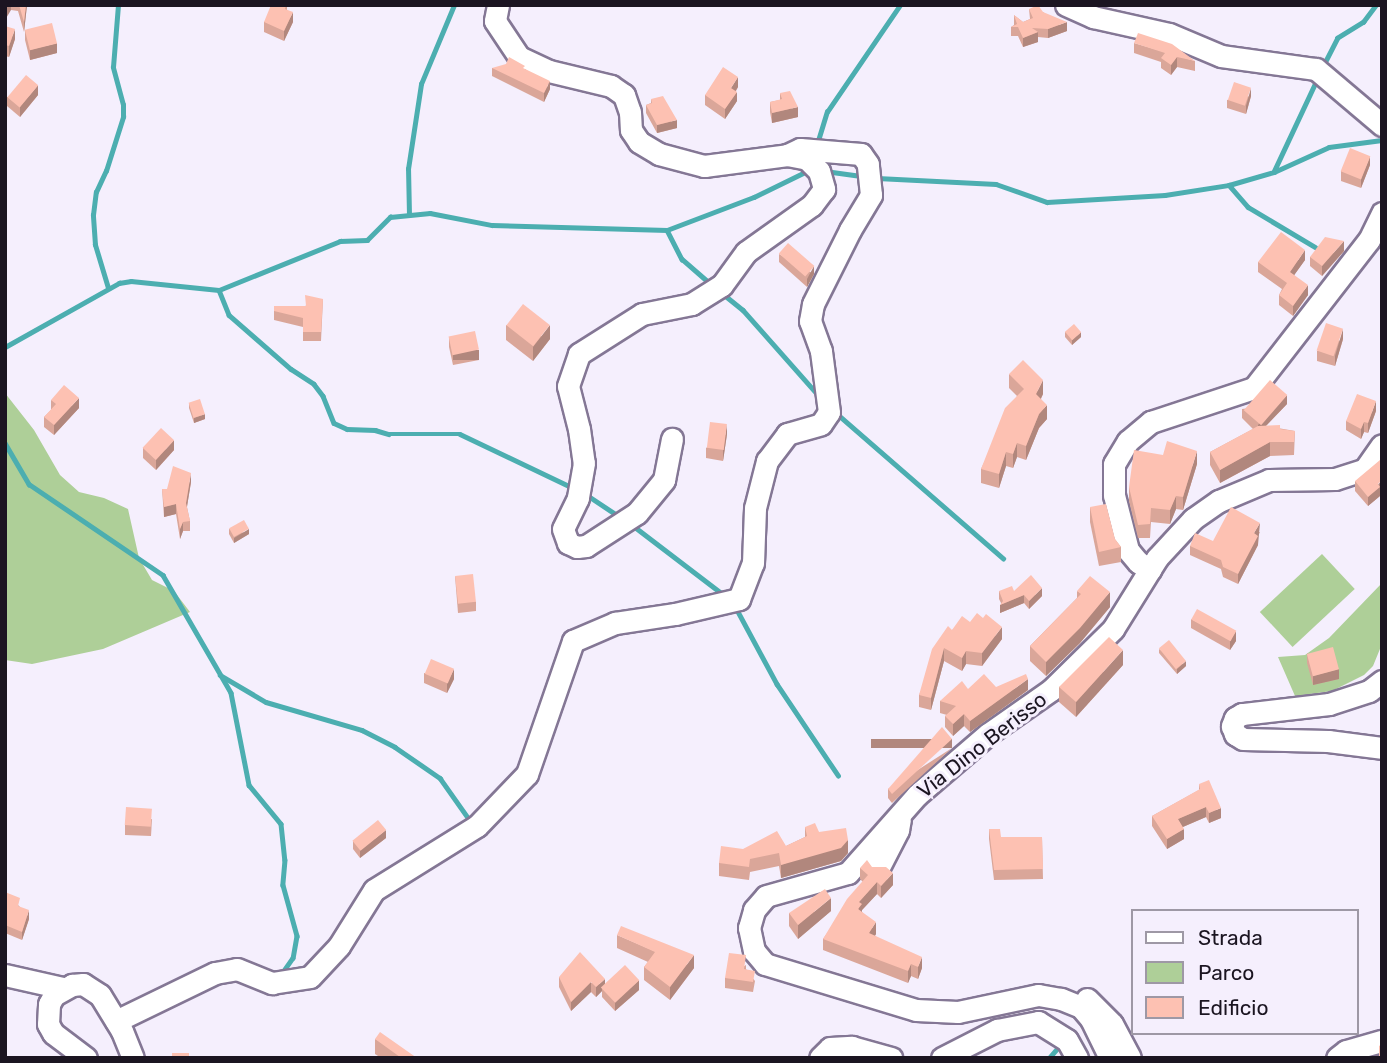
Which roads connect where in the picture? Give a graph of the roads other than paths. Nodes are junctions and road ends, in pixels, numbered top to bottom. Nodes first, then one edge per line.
1 (498, 5) edge
2 (1066, 5) edge
3 (1382, 125) edge
4 (787, 155) junction
5 (1382, 214) edge
6 (672, 439) dead end
7 (1382, 445) edge
8 (1150, 570) junction
9 (1382, 681) edge
10 (1249, 701) dead end
11 (1329, 704) junction
12 (1382, 748) edge
13 (900, 813) junction
14 (879, 867) edge
15 (5, 975) edge
16 (62, 988) junction
17 (1038, 995) junction
18 (116, 1021) junction
19 (1382, 1041) edge
20 (86, 1058) edge
21 (132, 1058) edge
22 (820, 1058) edge
23 (891, 1058) edge
24 (942, 1058) edge
25 (1077, 1058) edge
26 (1111, 1058) edge
27 (1130, 1058) edge
28 (1337, 1058) edge

1 - 4 street
2 - 3 street
4 - 6 street
4 - 18 street
5 - 8 street
7 - 8 street, Via Dino Berisso
8 - 13 street, Via Dino Berisso
9 - 11 street
10 - 11 street
11 - 12 street
13 - 14 street
13 - 17 street, Via Dino Berisso
15 - 16 street
16 - 18 street
16 - 20 street
17 - 26 street, Via Dino Berisso
17 - 27 street
18 - 21 street
19 - 28 street
22 - 23 street
24 - 25 street

